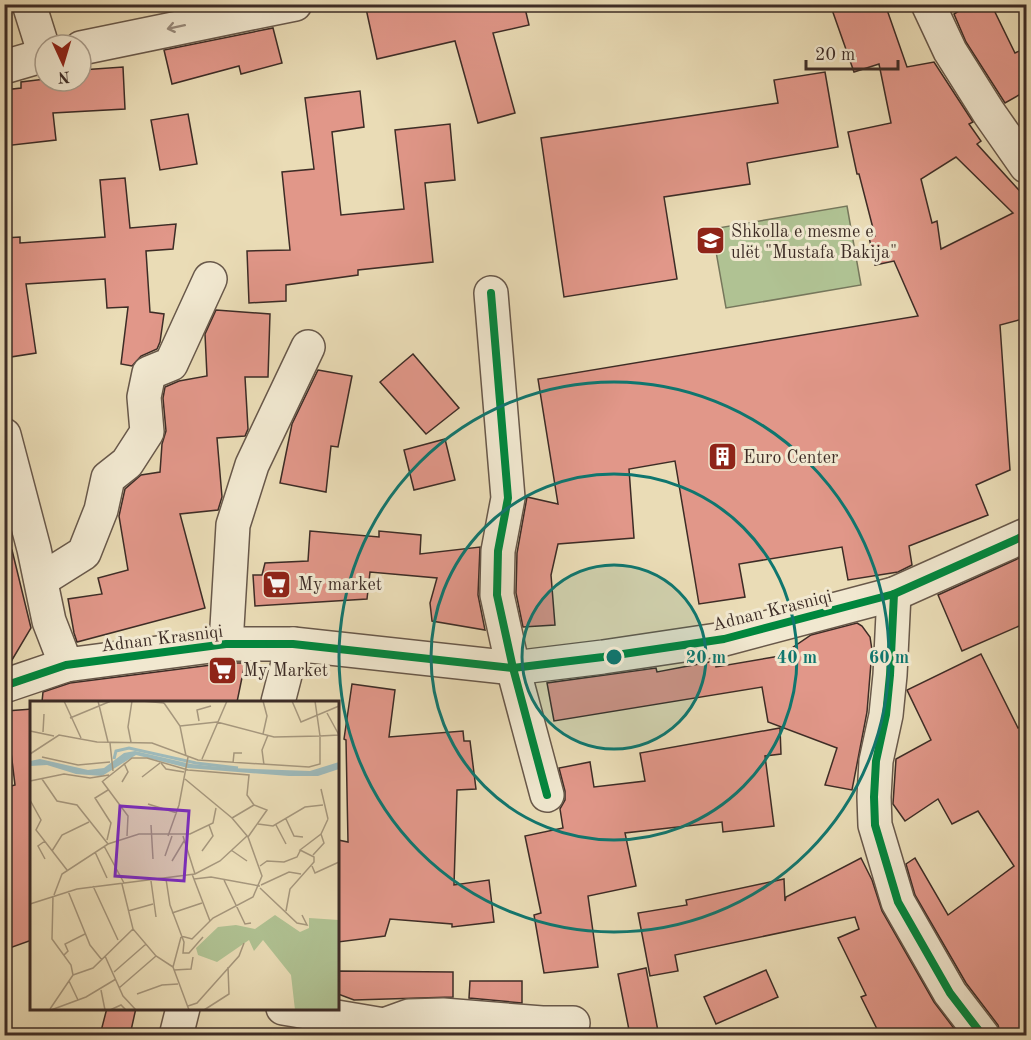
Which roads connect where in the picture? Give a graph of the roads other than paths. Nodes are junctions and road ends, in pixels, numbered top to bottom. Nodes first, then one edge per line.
1 (29, 4) edge
2 (928, 4) edge
3 (286, 5) edge
4 (38, 33) edge
5 (93, 45) edge
6 (33, 59) edge
7 (4, 67) edge
8 (1026, 166) edge
9 (210, 279) dead end
10 (491, 293) dead end
11 (308, 347) dead end
12 (4, 435) edge
13 (1026, 535) edge
14 (41, 580) junction
15 (894, 594) junction
16 (226, 644) junction
17 (293, 644) junction
18 (66, 665) junction
19 (513, 668) junction
20 (4, 686) edge
21 (278, 701) edge
22 (547, 795) dead end
23 (182, 1010) edge
24 (292, 1010) edge
25 (556, 1027) edge
26 (387, 1030) edge
27 (176, 1035) edge
28 (983, 1035) edge

1 - 4 street
2 - 8 street
3 -> 5 street
6 - 7 street
9 - 14 street
10 - 19 street
11 - 16 street, Adnan Krasniqi
12 - 14 street
13 - 15 street, Adnan Krasniqi
14 - 18 street
15 - 19 street, Adnan Krasniqi
15 - 28 street
16 - 17 street, Adnan Krasniqi
16 - 18 street, Adnan Krasniqi
17 - 19 street, Adnan Krasniqi
17 - 21 street
18 - 20 street, Adnan Krasniqi
19 - 22 street
23 - 27 street
24 - 26 street
25 - 26 street

